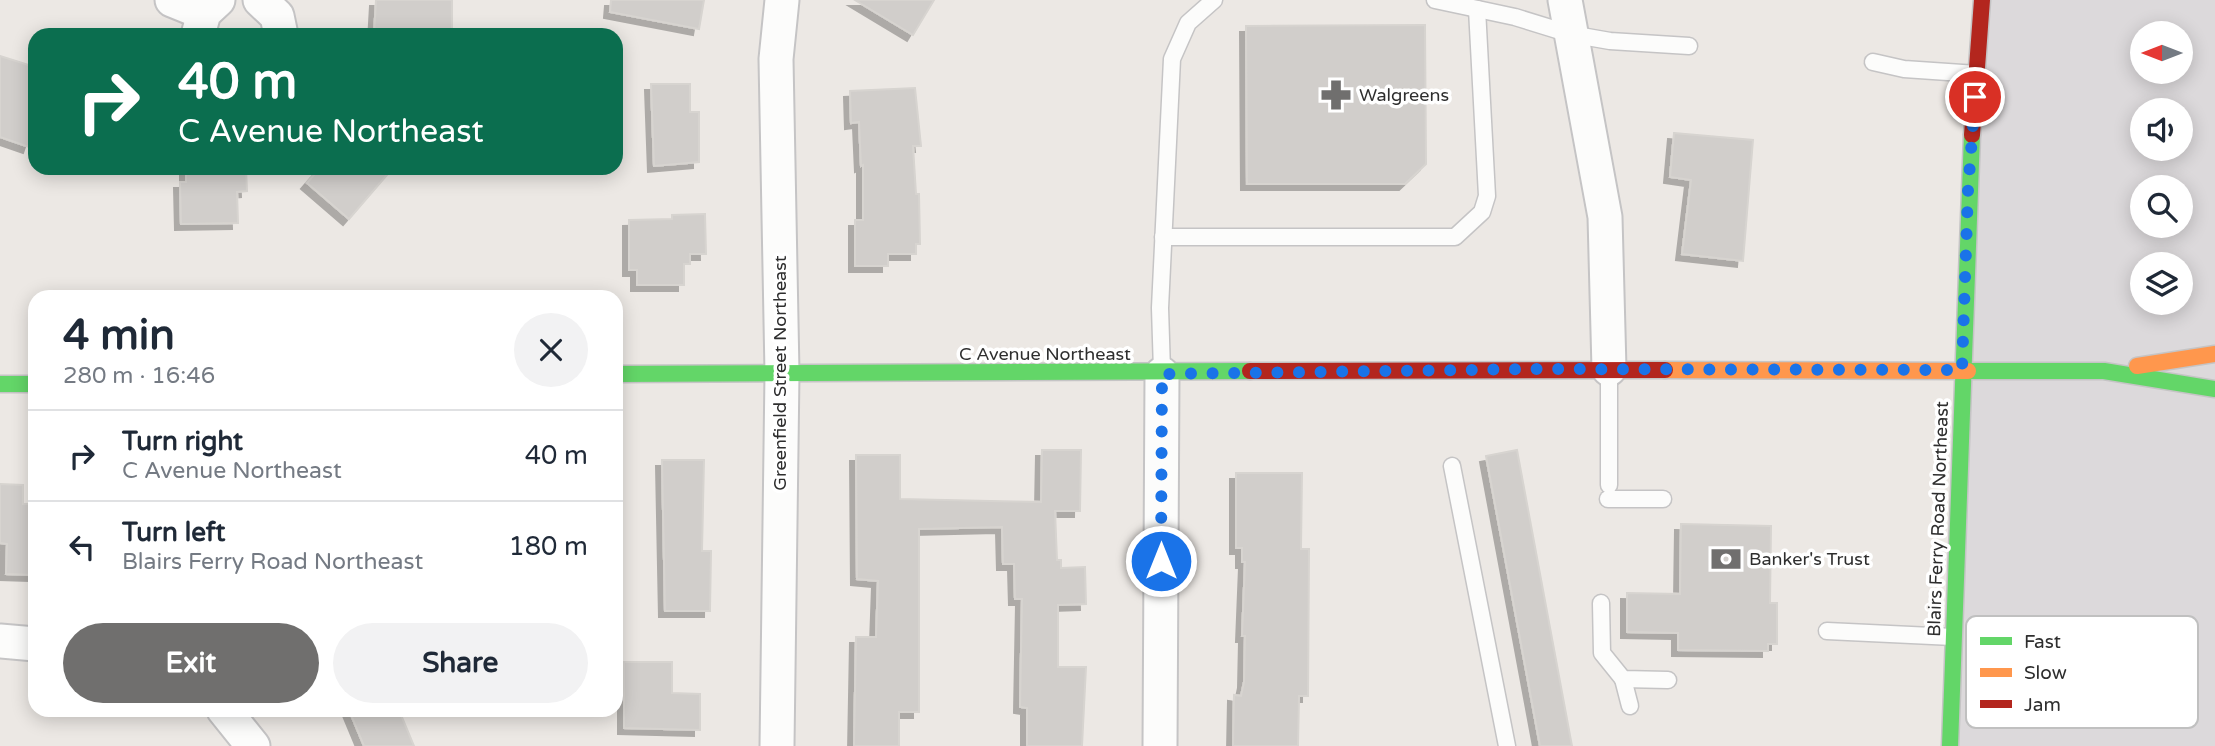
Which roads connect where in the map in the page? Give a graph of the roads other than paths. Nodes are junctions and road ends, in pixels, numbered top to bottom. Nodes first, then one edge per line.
1 (172, 0) edge
2 (260, 0) edge
3 (782, 0) edge
4 (1214, 0) edge
5 (1435, 0) edge
6 (1565, 0) edge
7 (1982, 0) edge
8 (1477, 9) junction
9 (206, 16) edge
10 (280, 28) edge
11 (1570, 34) junction
12 (1689, 46) dead end
13 (1873, 62) dead end
14 (1977, 74) junction
15 (1163, 237) junction
16 (2215, 354) edge
17 (1609, 369) junction
18 (1962, 370) junction
19 (2104, 372) junction
20 (782, 373) junction
21 (623, 374) edge
22 (1162, 374) junction
23 (0, 384) edge
24 (28, 384) edge
25 (2215, 389) edge
26 (1452, 466) dead end
27 (1663, 499) dead end
28 (1601, 603) dead end
29 (1827, 631) dead end
30 (1953, 637) junction
31 (0, 640) edge
32 (28, 642) edge
33 (1623, 679) junction
34 (1668, 680) dead end
35 (1630, 706) dead end
36 (230, 717) edge
37 (253, 746) edge
38 (777, 746) edge
39 (1160, 746) edge
40 (1507, 746) edge
41 (1950, 746) edge

1 - 9 street
2 - 10 street
3 - 20 street, Greenfield Street Northeast
4 - 15 lane
5 - 8 lane
6 - 11 street
7 - 14 main road, Blairs Ferry Road Northeast
8 - 11 lane
8 - 15 lane
11 - 12 lane
11 - 17 street
13 - 14 lane
14 - 18 main road, Blairs Ferry Road Northeast
15 - 22 lane
16 - 19 main road, C Avenue Northeast
17 - 18 main road, C Avenue Northeast
17 - 22 main road, C Avenue Northeast
17 - 27 lane
18 - 19 main road, C Avenue Northeast
18 - 30 main road, Blairs Ferry Road Northeast
19 - 25 main road, C Avenue Northeast
20 - 21 main road, C Avenue Northeast
20 - 22 main road, C Avenue Northeast
20 - 38 street, Greenfield Street Northeast
22 - 39 street
23 - 24 main road
26 - 40 lane
28 - 33 lane
29 - 30 lane
30 - 41 main road, Blairs Ferry Road Northeast
31 - 32 street
33 - 34 lane
33 - 35 lane
36 - 37 street

